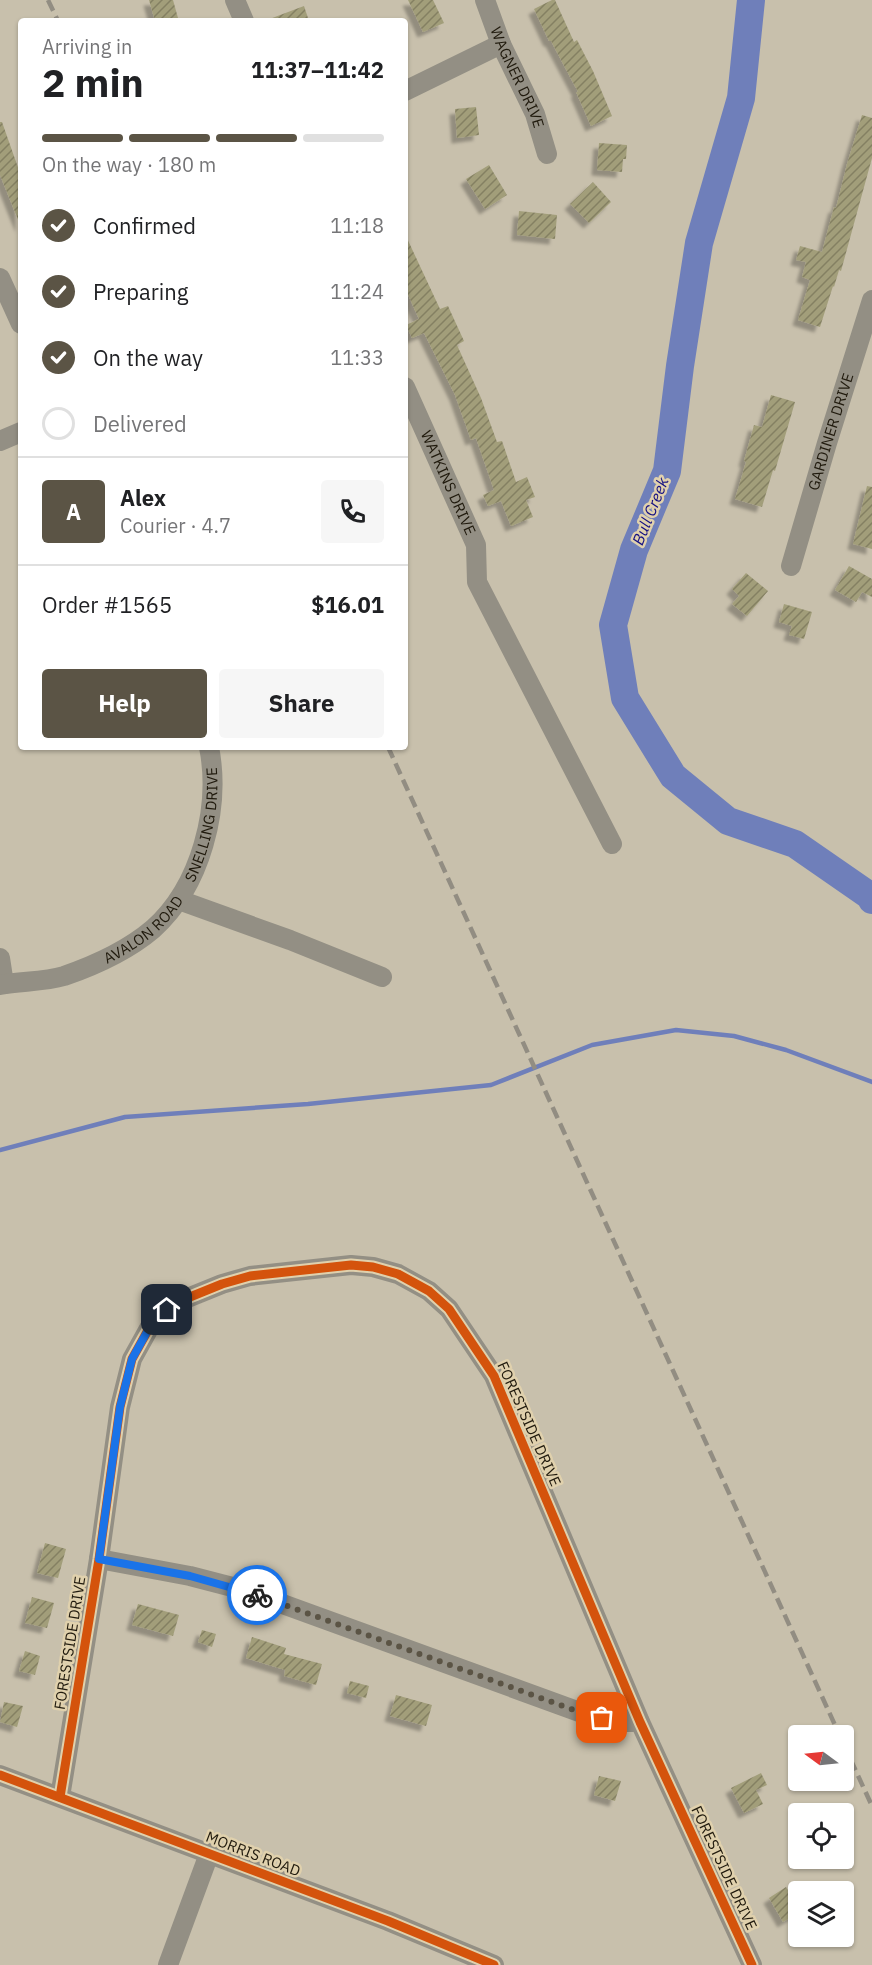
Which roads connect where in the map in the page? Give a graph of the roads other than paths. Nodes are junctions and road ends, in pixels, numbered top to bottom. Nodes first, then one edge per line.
1 (235, 0) edge
2 (485, 0) edge
3 (243, 18) edge
4 (501, 44) junction
5 (408, 90) edge
6 (547, 154) dead end
7 (0, 278) edge
8 (872, 300) edge
9 (18, 317) edge
10 (869, 321) edge
11 (408, 394) edge
12 (18, 433) edge
13 (0, 441) edge
14 (791, 566) dead end
15 (210, 750) edge
16 (612, 844) dead end
17 (178, 900) junction
18 (0, 958) edge
19 (382, 977) dead end
20 (2, 985) edge
21 (99, 1559) junction
22 (640, 1722) junction
23 (0, 1775) edge
24 (60, 1797) junction
25 (209, 1854) junction
26 (168, 1965) edge
27 (495, 1965) edge
28 (752, 1965) edge

1 - 3 street
2 - 4 street, WAGNER DRIVE
4 - 5 street
4 - 6 street, WAGNER DRIVE
7 - 9 street
8 - 10 street, GARDINER DRIVE
10 - 14 street, GARDINER DRIVE
11 - 16 street, WATKINS DRIVE
12 - 13 street
15 - 17 street, SNELLING DRIVE
17 - 19 street, AVALON ROAD
17 - 20 street, AVALON ROAD
18 - 20 street
21 - 22 street
21 - 22 street, FORESTSIDE DRIVE
21 - 24 street, FORESTSIDE DRIVE
22 - 28 street, FORESTSIDE DRIVE
23 - 24 street, MORRIS ROAD
24 - 25 street, MORRIS ROAD
25 - 26 street
25 - 27 street, MORRIS ROAD

